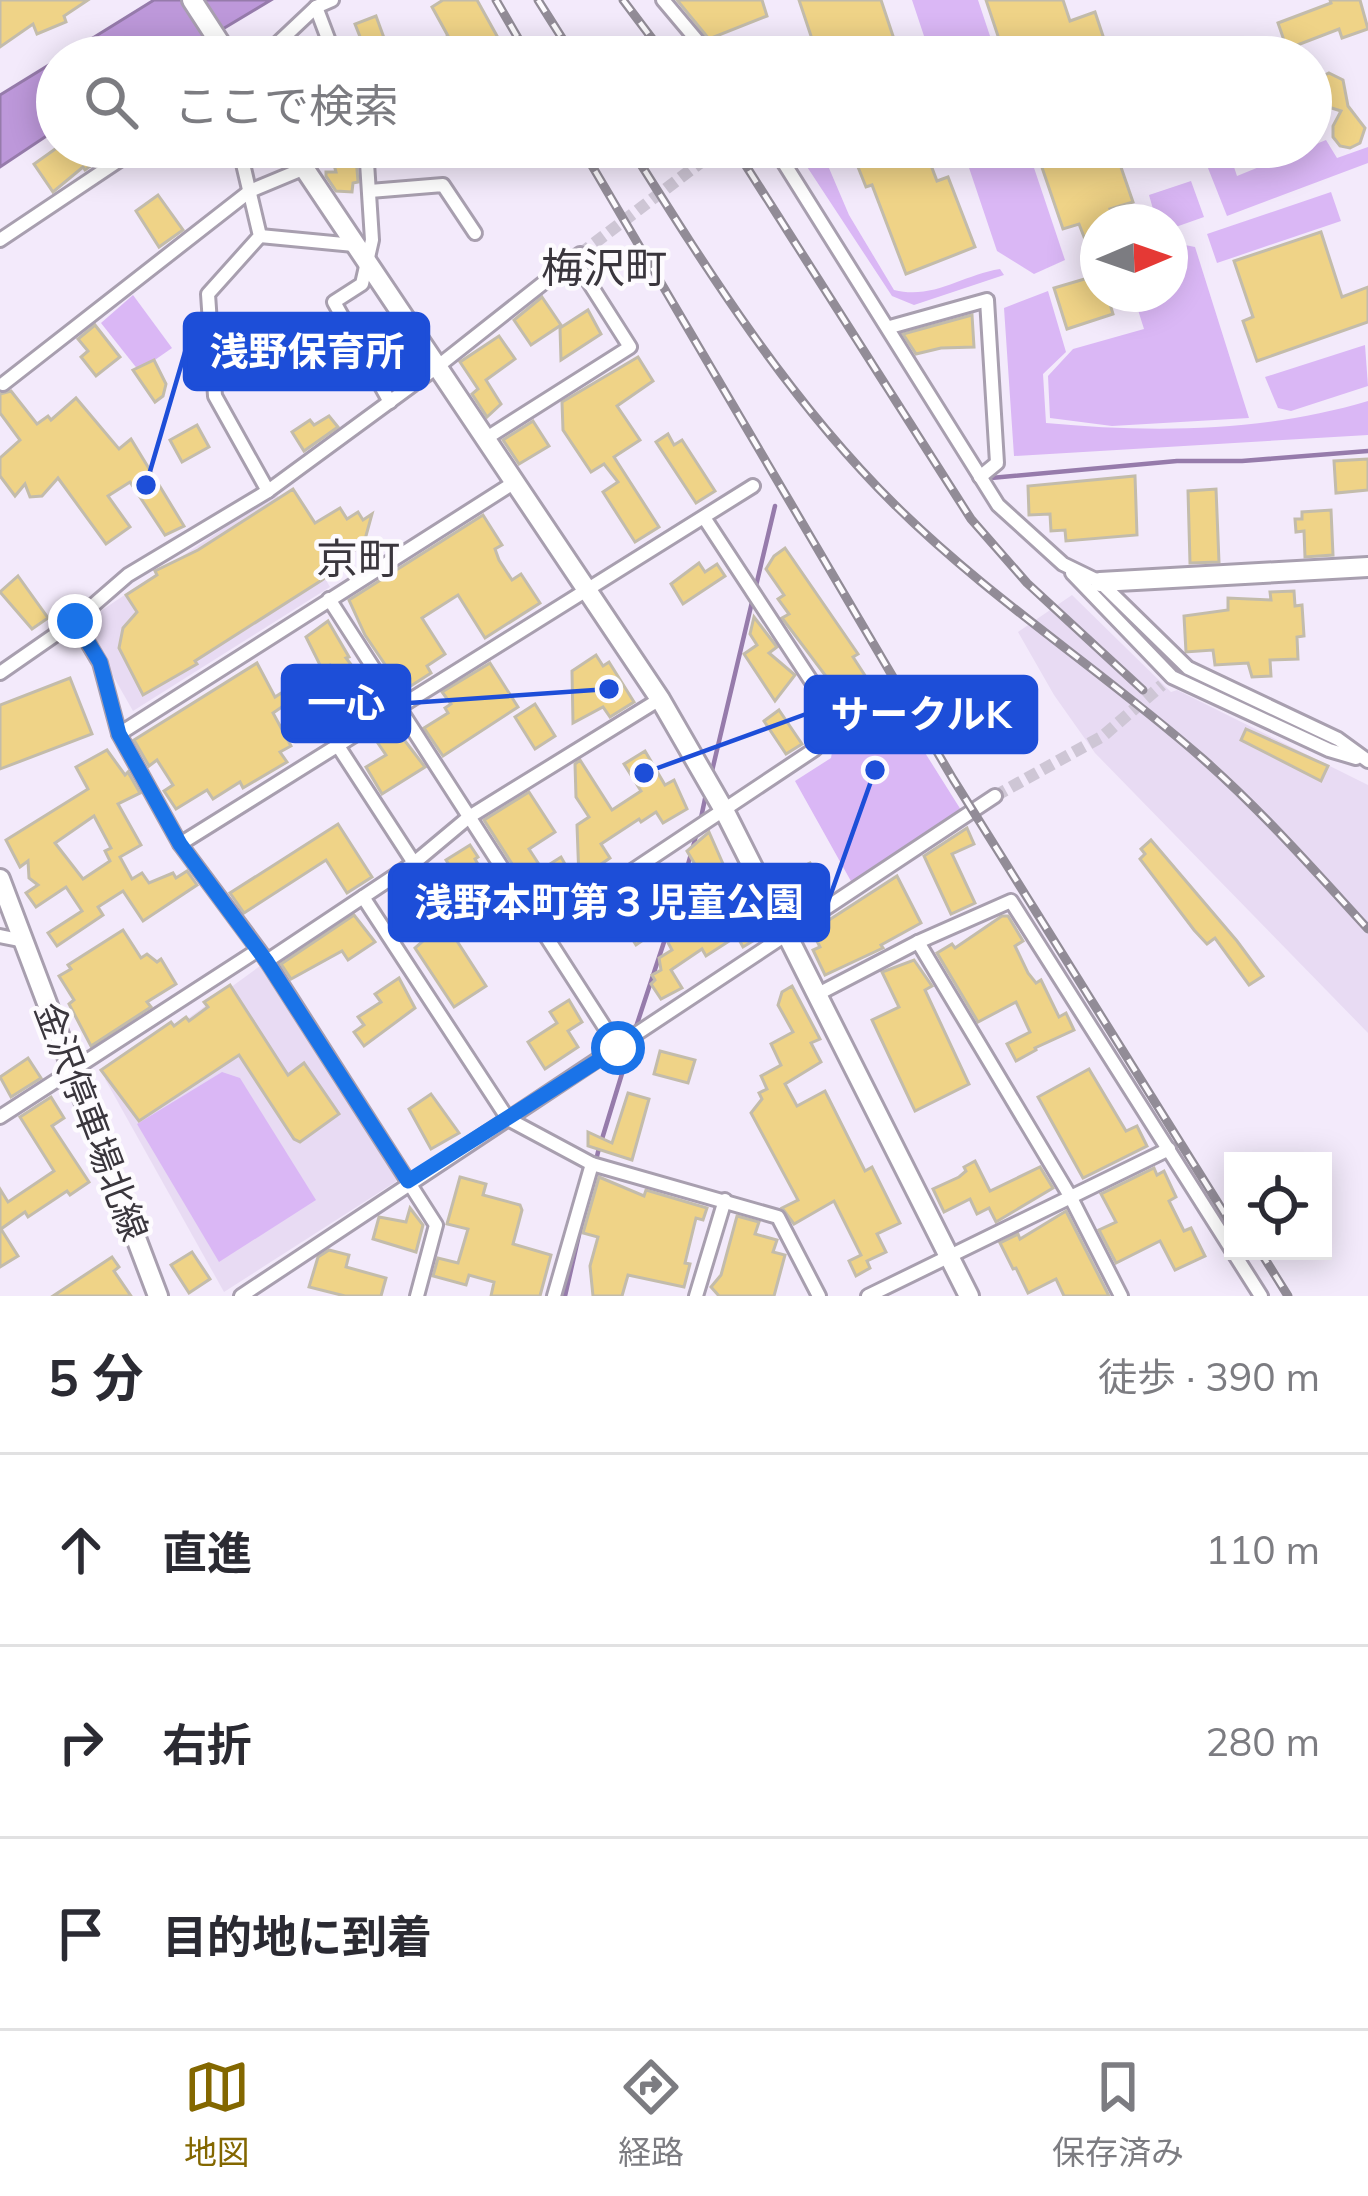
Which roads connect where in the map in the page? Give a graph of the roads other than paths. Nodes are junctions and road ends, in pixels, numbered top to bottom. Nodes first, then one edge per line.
1 (191, 0) edge
2 (332, 0) edge
3 (663, 0) edge
4 (316, 7) junction
5 (215, 36) edge
6 (285, 36) edge
7 (327, 36) edge
8 (693, 36) edge
9 (108, 168) edge
10 (244, 168) edge
11 (305, 168) joint
12 (368, 168) edge
13 (788, 168) edge
14 (250, 191) junction
15 (370, 191) junction
16 (475, 232) dead end
17 (260, 236) junction
18 (0, 240) edge
19 (354, 245) junction
20 (367, 265) junction
21 (890, 327) junction
22 (436, 367) junction
23 (3, 384) dead end
24 (390, 402) junction
25 (485, 439) junction
26 (980, 477) junction
27 (515, 482) junction
28 (753, 486) dead end
29 (268, 491) junction
30 (704, 519) junction
31 (1063, 564) junction
32 (1368, 567) edge
33 (1100, 582) junction
34 (590, 591) junction
35 (329, 599) junction
36 (75, 621) junction
37 (0, 673) edge
38 (660, 698) junction
39 (399, 708) junction
40 (119, 734) junction
41 (338, 746) junction
42 (1368, 761) edge
43 (995, 796) tunnel mouth
44 (724, 810) junction
45 (469, 817) junction
46 (180, 844) junction
47 (414, 863) junction
48 (0, 879) edge
49 (363, 897) junction
50 (542, 931) junction
51 (789, 934) junction
52 (0, 936) edge
53 (24, 941) junction
54 (918, 942) junction
55 (262, 956) junction
56 (818, 994) junction
57 (618, 1048) junction
58 (73, 1070) junction
59 (0, 1117) edge
60 (508, 1119) junction
61 (1168, 1149) junction
62 (592, 1164) junction
63 (408, 1181) junction
64 (1070, 1196) junction
65 (725, 1200) junction
66 (949, 1255) junction
67 (158, 1296) edge
68 (241, 1296) edge
69 (417, 1296) edge
70 (554, 1296) edge
71 (696, 1296) edge
72 (819, 1296) edge
73 (868, 1296) edge
74 (969, 1296) edge
75 (1120, 1296) edge
76 (1262, 1296) edge

1 - 5 street
2 - 4 street
3 - 8 street
4 - 6 street
4 - 7 street
9 - 18 street
10 - 14 street
11 - 14 street
11 - 19 street
12 - 15 street
13 - 21 street
14 - 17 street
14 - 23 street
15 - 16 street
15 - 20 street
17 - 19 street
17 - 29 street
19 - 20 street
20 - 22 street
20 - 24 street
21 - 26 street
21 - 26 street
22 - 24 street
22 - 25 street
22 - 25 street
24 - 29 street
25 - 27 street
26 - 31 street
27 - 34 street
27 - 35 street
28 - 30 street
29 - 36 street
30 - 34 street
30 - 44 street
31 - 33 street
31 - 42 street
32 - 33 street
33 - 42 street
34 - 38 street
34 - 39 street
35 - 39 street
35 - 40 street
36 - 37 street
36 - 40 street
38 - 44 street
38 - 45 street
39 - 41 street
39 - 45 street
40 - 46 street
41 - 46 street
41 - 47 street
43 - 51 street
44 - 50 street
44 - 51 street
45 - 47 street
45 - 50 street
46 - 55 street
47 - 49 street
48 - 53 street, 金沢停車場北線
49 - 55 street
49 - 60 street
50 - 57 street
51 - 56 street
51 - 57 street
52 - 53 street
53 - 58 street, 金沢停車場北線
54 - 56 street
54 - 61 street
54 - 64 street
55 - 58 street
55 - 63 street
56 - 66 street
57 - 60 street
58 - 59 street
58 - 67 street, 金沢停車場北線
60 - 62 street
60 - 63 street
61 - 64 street
61 - 76 street
62 - 65 street
62 - 70 street
63 - 68 street
63 - 69 street
64 - 66 street
64 - 75 street
65 - 71 street
65 - 72 street
66 - 73 street
66 - 74 street

